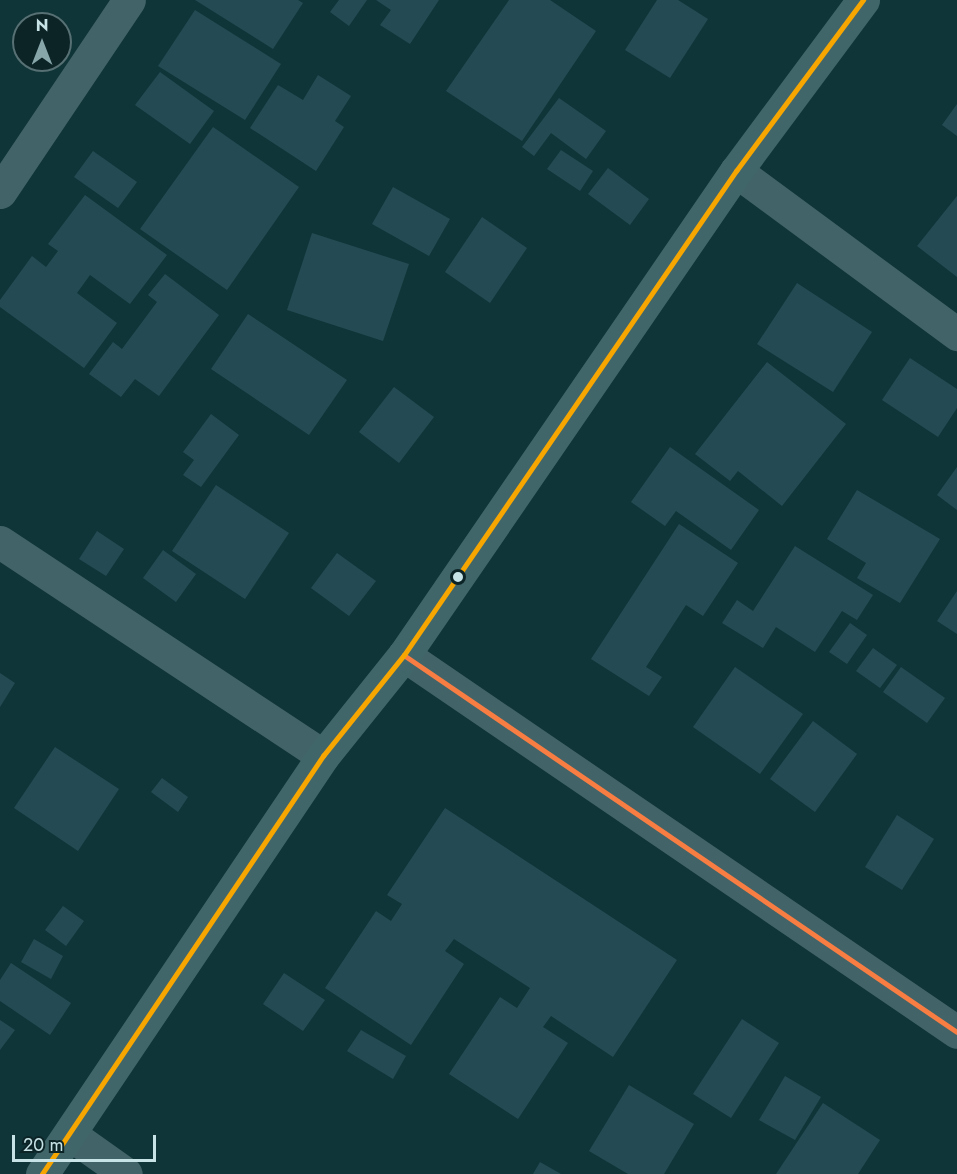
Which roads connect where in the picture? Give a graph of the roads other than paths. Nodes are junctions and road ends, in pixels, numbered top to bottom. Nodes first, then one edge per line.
1 (129, 0) edge
2 (863, 0) edge
3 (736, 171) junction
4 (0, 192) edge
5 (957, 333) edge
6 (0, 542) edge
7 (404, 655) junction
8 (323, 756) junction
9 (957, 1032) edge
10 (71, 1135) junction
11 (42, 1174) edge
12 (126, 1174) edge

1 - 4 street
2 - 3 main road
3 - 5 street
3 - 7 main road
6 - 8 street
7 - 8 main road
7 - 9 street
8 - 10 main road
10 - 11 main road
10 - 12 street

